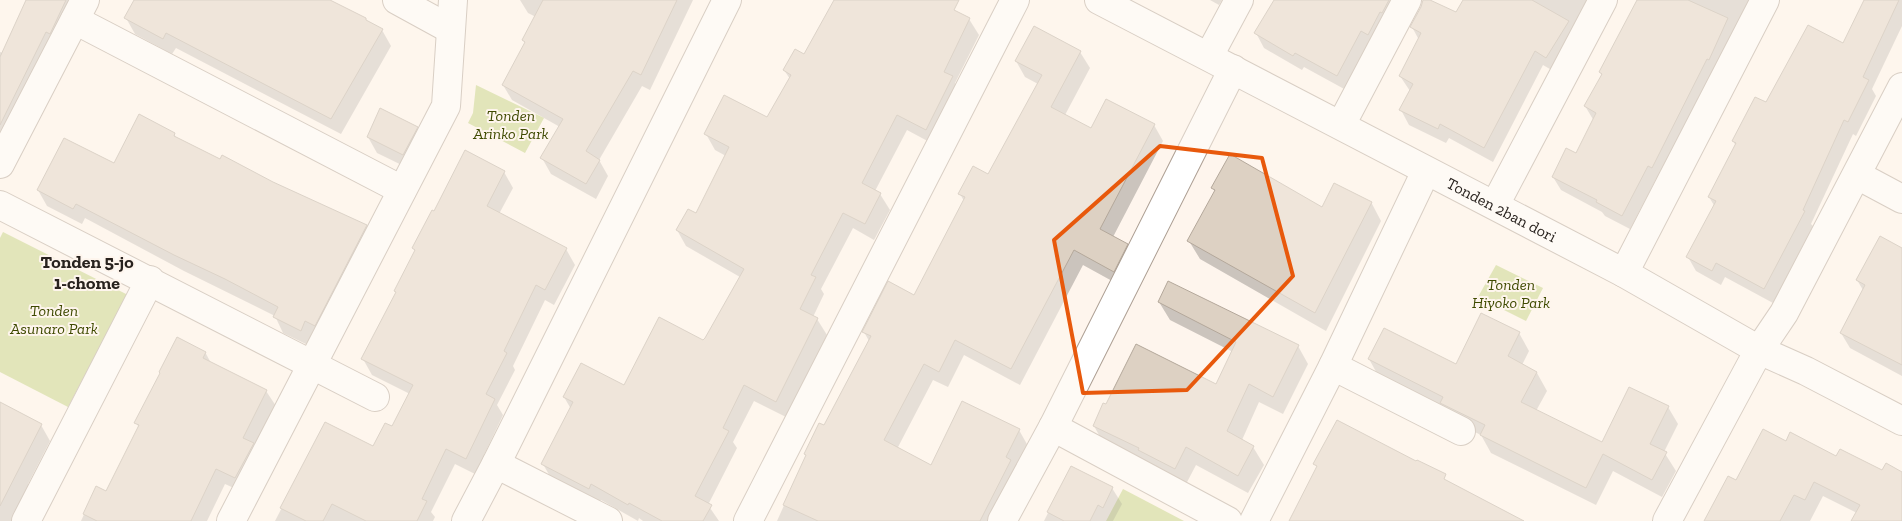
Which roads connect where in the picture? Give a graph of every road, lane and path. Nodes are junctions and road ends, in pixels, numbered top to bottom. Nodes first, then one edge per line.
1 (397, 0) edge
2 (453, 0) edge
3 (727, 0) edge
4 (1015, 0) edge
5 (1099, 0) edge
6 (1239, 0) edge
7 (1407, 0) edge
8 (1603, 0) edge
9 (1765, 0) edge
10 (80, 10) edge
11 (450, 29) junction
12 (1209, 56) junction
13 (1233, 69) junction
14 (1902, 87) edge
15 (1341, 125) junction
16 (0, 164) edge
17 (1426, 171) junction
18 (1857, 175) junction
19 (402, 190) junction
20 (1902, 199) edge
21 (0, 205) edge
22 (1494, 205) junction
23 (1624, 272) junction
24 (150, 280) junction
25 (1758, 350) junction
26 (313, 364) junction
27 (1334, 366) junction
28 (375, 397) dead end
29 (1902, 421) edge
30 (1053, 428) junction
31 (1461, 431) dead end
32 (496, 464) junction
33 (26, 521) edge
34 (231, 521) edge
35 (466, 521) edge
36 (608, 521) edge
37 (748, 521) edge
38 (1002, 521) edge
39 (1228, 521) edge
40 (1254, 521) edge
41 (1667, 521) edge

1 - 11 street
2 - 11 street
3 - 32 street
4 - 37 street
5 - 12 street, Tonden 2ban dori
6 - 12 street
7 - 15 street
8 - 22 street
9 - 23 street
10 - 16 street
10 - 19 street
11 - 19 street
12 - 13 street, Tonden 2ban dori
13 - 15 street, Tonden 2ban dori
13 - 30 street
14 - 18 street
15 - 17 street, Tonden 2ban dori
17 - 22 street, Tonden 2ban dori
17 - 27 street
18 - 20 street
18 - 25 street
19 - 26 street
21 - 24 street
22 - 23 street, Tonden 2ban dori
23 - 25 street, Tonden 2ban dori
24 - 26 street
24 - 33 street
25 - 29 street, Tonden 2ban dori
25 - 41 street
26 - 28 street
26 - 34 street
27 - 31 street
27 - 40 street
30 - 38 street
30 - 39 street
32 - 35 street
32 - 36 street

